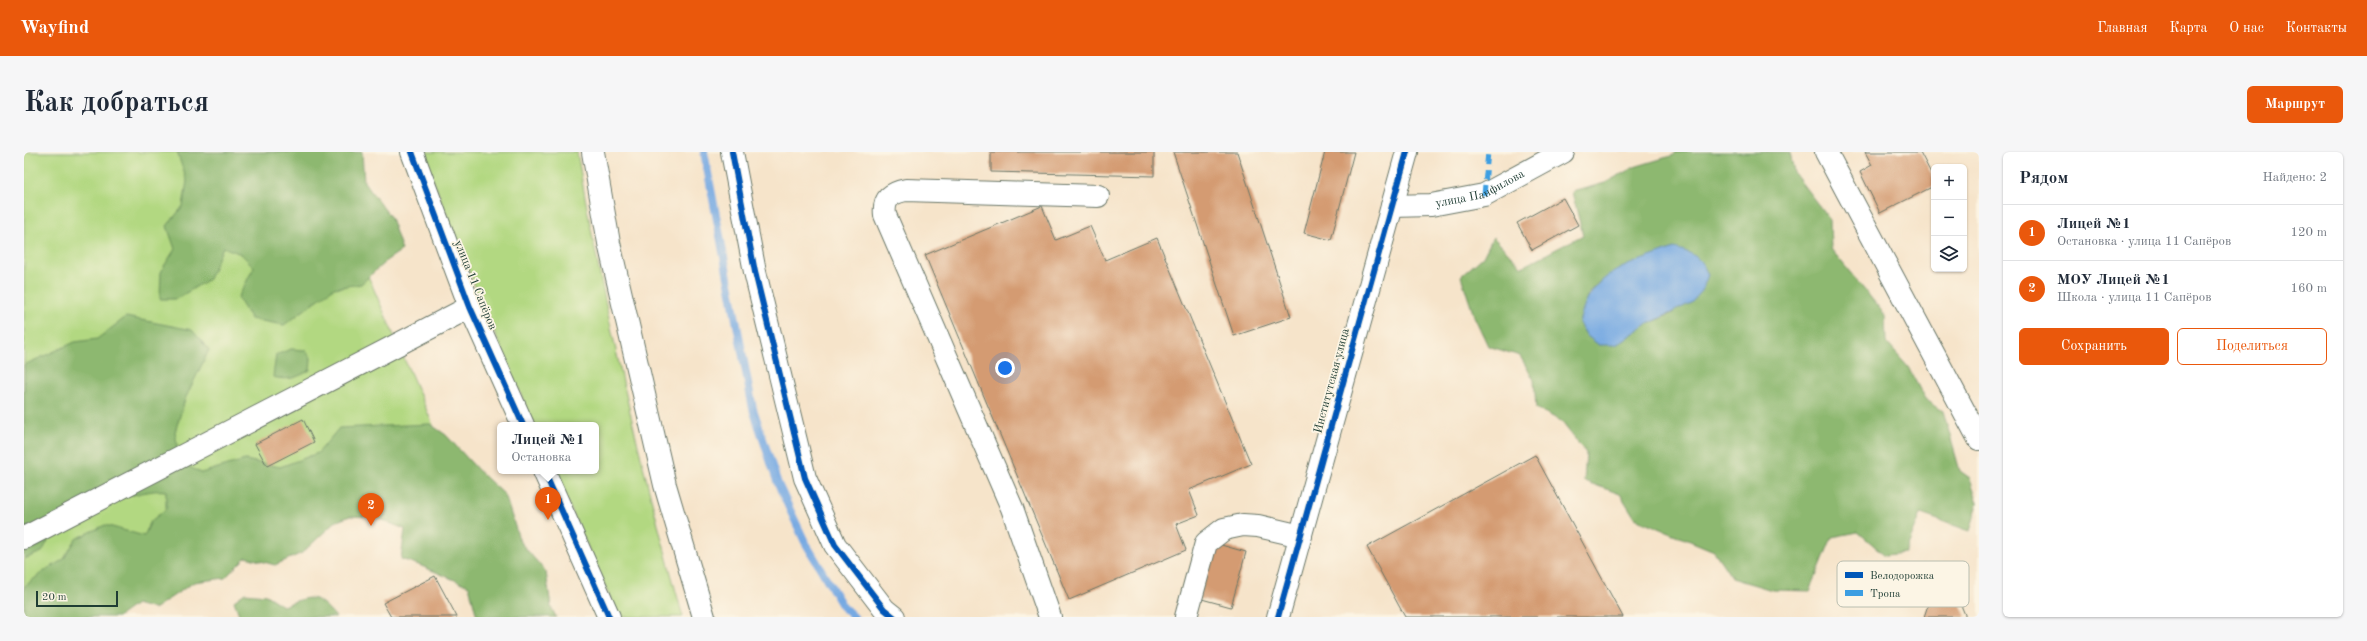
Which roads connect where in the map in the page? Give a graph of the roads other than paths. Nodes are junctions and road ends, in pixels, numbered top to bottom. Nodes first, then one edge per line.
1 (412, 152) edge
2 (593, 152) edge
3 (732, 152) edge
4 (1407, 152) edge
5 (1564, 152) edge
6 (1826, 152) edge
7 (1098, 196) dead end
8 (1392, 206) junction
9 (470, 307) junction
10 (522, 422) edge
11 (1979, 439) edge
12 (545, 474) edge
13 (1301, 536) junction
14 (24, 538) edge
15 (609, 617) edge
16 (704, 617) edge
17 (894, 617) edge
18 (1050, 617) edge
19 (1186, 617) edge
20 (1278, 617) edge

1 - 9 street, улица 11 Сапёров
2 - 16 street
3 - 17 street
4 - 8 street, Институтская улица
5 - 8 street, улица Панфилова
6 - 11 street
7 - 18 street
8 - 13 street, Институтская улица
9 - 10 street, улица 11 Сапёров
9 - 14 street
12 - 15 street
13 - 19 street
13 - 20 street, Институтская улица

